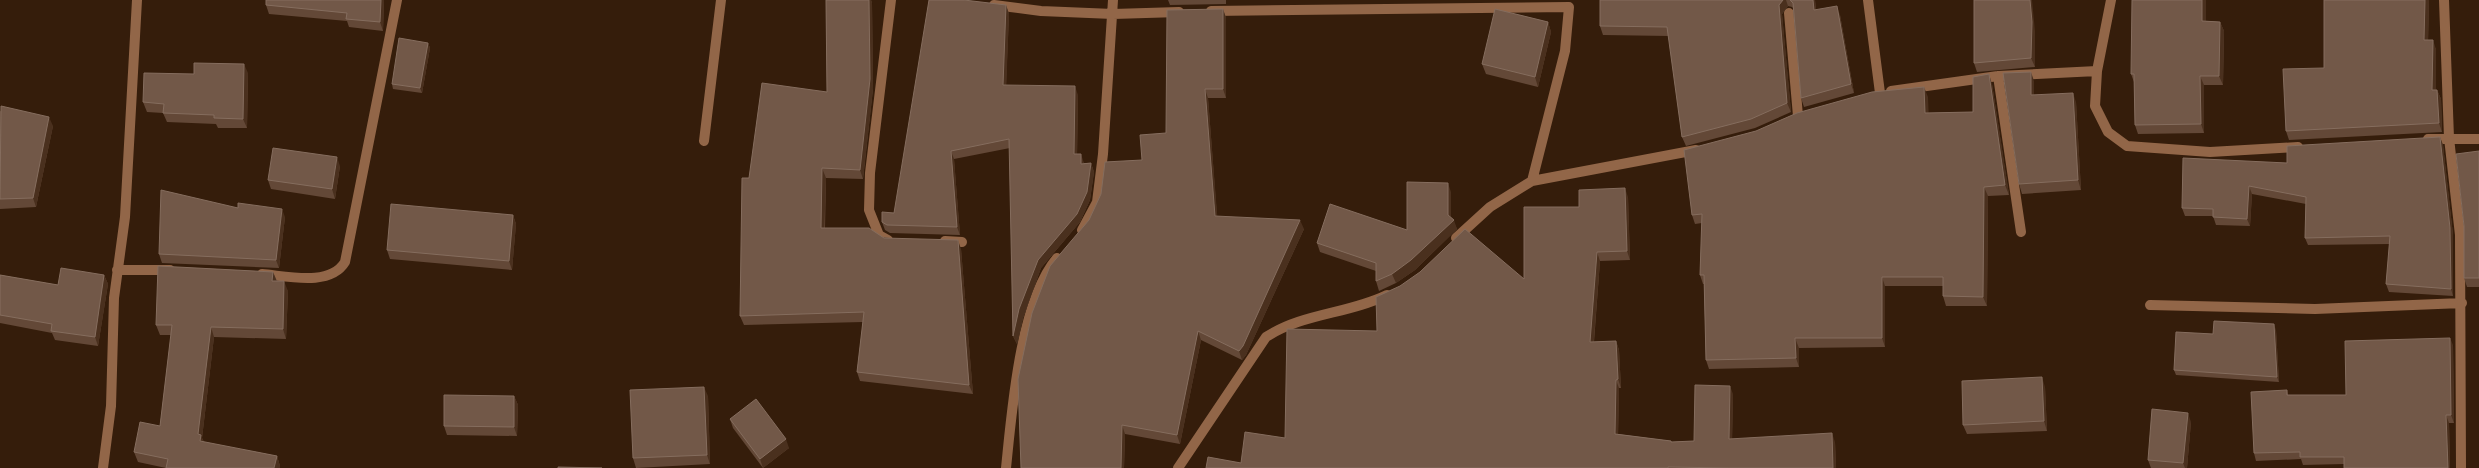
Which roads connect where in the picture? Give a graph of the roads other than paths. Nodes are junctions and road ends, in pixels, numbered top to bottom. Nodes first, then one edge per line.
1 (138, 0) edge
2 (397, 0) edge
3 (721, 0) edge
4 (891, 0) edge
5 (1113, 0) edge
6 (1868, 0) edge
7 (2110, 0) edge
8 (2444, 0) edge
9 (987, 4) edge
10 (1569, 4) edge
11 (1789, 13) edge
12 (1113, 14) junction
13 (2097, 71) junction
14 (1998, 76) junction
15 (1798, 116) edge
16 (2450, 138) junction
17 (2421, 139) edge
18 (2479, 139) edge
19 (704, 141) dead end
20 (2305, 147) edge
21 (1704, 148) edge
22 (1532, 181) junction
23 (2020, 232) dead end
24 (1075, 238) edge
25 (898, 240) edge
26 (934, 241) edge
27 (962, 242) dead end
28 (1449, 245) edge
29 (1064, 251) edge
30 (117, 270) junction
31 (184, 270) edge
32 (252, 274) edge
33 (1399, 289) edge
34 (2462, 303) junction
35 (2150, 305) dead end
36 (102, 468) edge
37 (1006, 468) edge
38 (1178, 468) edge
39 (2461, 468) edge

1 - 30 street
2 - 32 street
3 - 19 street
4 - 25 street
5 - 12 street
6 - 14 street
7 - 13 street
8 - 16 street
9 - 12 street
10 - 12 street
10 - 22 street
11 - 15 street
12 - 24 street
13 - 14 street
13 - 20 street
14 - 23 street
16 - 17 street
16 - 18 street
16 - 34 street
21 - 22 street
22 - 28 street
26 - 27 street
29 - 37 street
30 - 31 street
30 - 36 street
33 - 38 street
34 - 35 street
34 - 39 street

